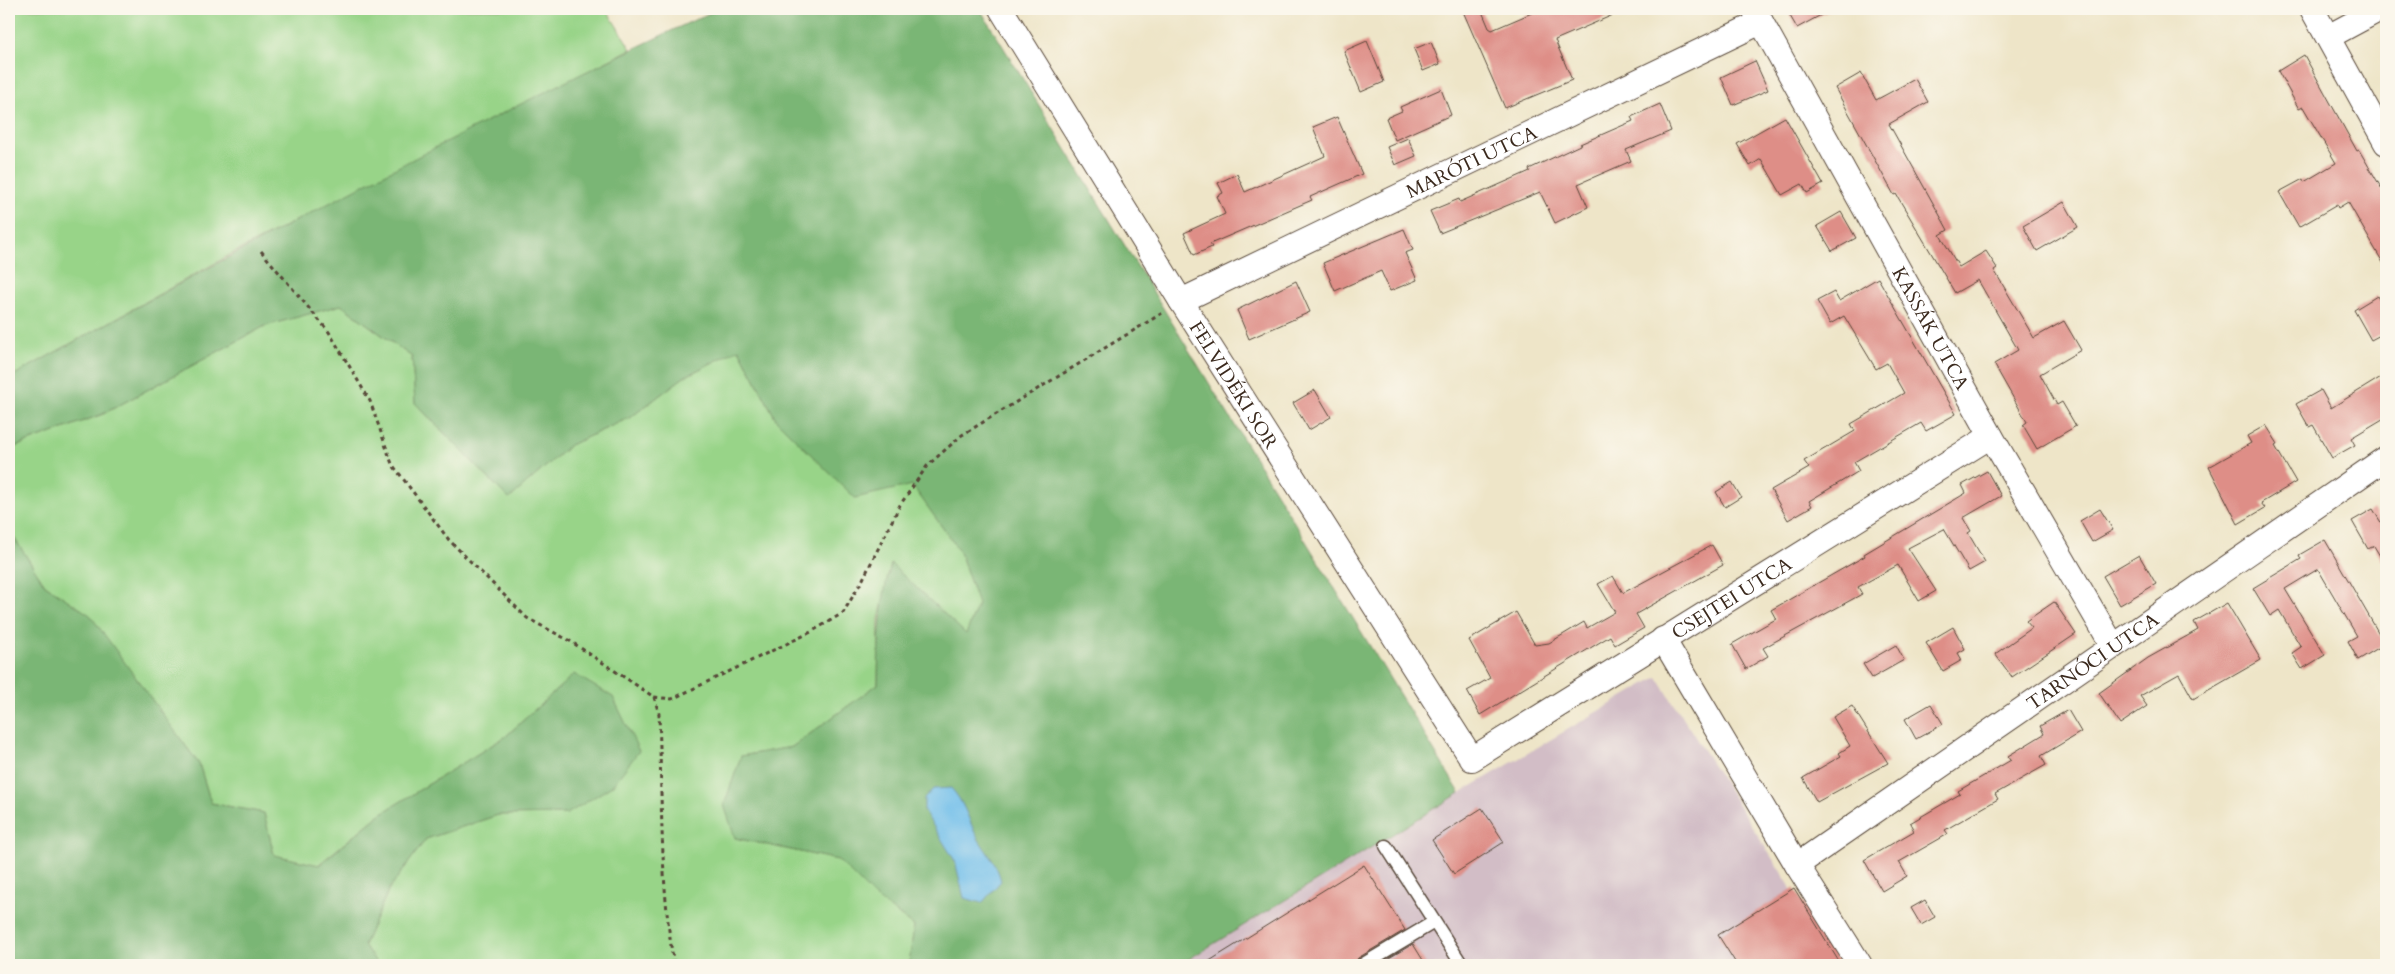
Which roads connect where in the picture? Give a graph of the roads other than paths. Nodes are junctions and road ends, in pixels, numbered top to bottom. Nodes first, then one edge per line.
1 (1001, 9) edge
2 (2312, 9) edge
3 (2380, 9) edge
4 (1757, 15) edge
5 (2328, 37) junction
6 (2386, 142) edge
7 (1181, 301) junction
8 (1991, 436) junction
9 (2386, 458) edge
10 (1663, 639) junction
11 (2113, 646) junction
12 (1472, 759) joint
13 (1386, 846) dead end
14 (1797, 864) junction
15 (1434, 922) junction
16 (1362, 965) edge
17 (1462, 965) edge
18 (1860, 965) edge

1 - 7 street, FELVIDÉKI SOR
2 - 5 street
3 - 5 street
4 - 7 street, MARÓTI UTCA
4 - 8 street, KASSÁK UTCA
5 - 6 street
7 - 12 street, FELVIDÉKI SOR
8 - 10 street, CSEJTEI UTCA
8 - 11 street, KASSÁK UTCA
9 - 11 street, TARNÓCI UTCA
10 - 12 street, CSEJTEI UTCA
10 - 14 street
11 - 14 street, TARNÓCI UTCA
13 - 15 lane
14 - 18 street
15 - 16 lane
15 - 17 lane

